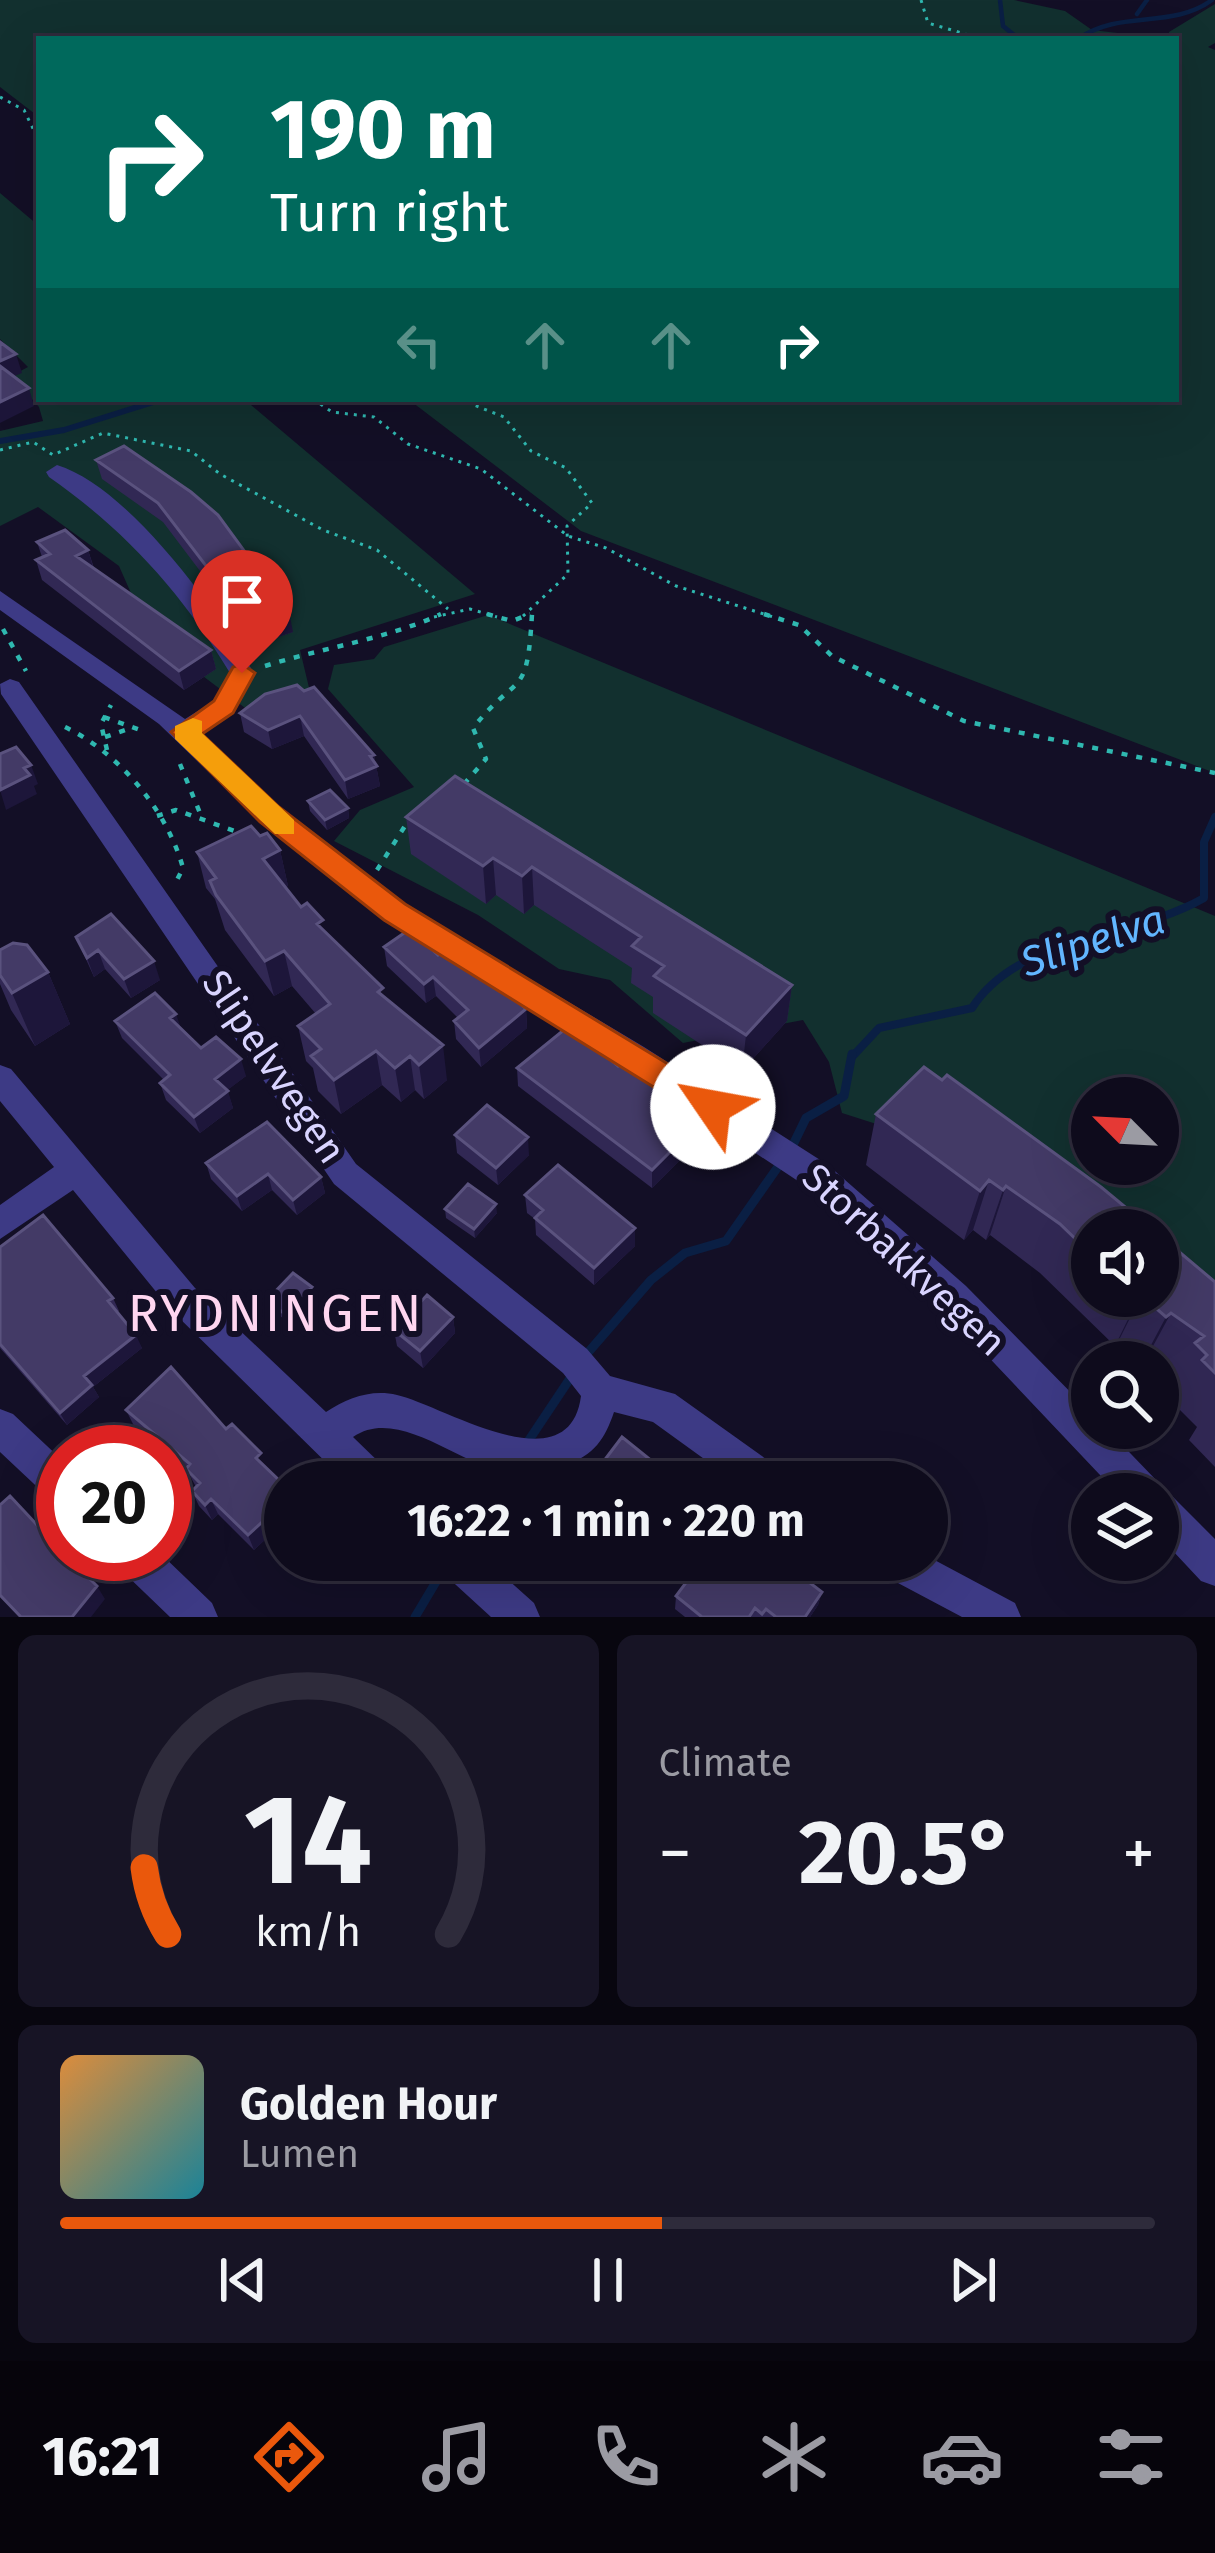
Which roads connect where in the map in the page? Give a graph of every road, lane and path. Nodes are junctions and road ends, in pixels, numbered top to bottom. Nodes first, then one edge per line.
1 (920, 0) edge
2 (972, 36) edge
3 (0, 97) edge
4 (36, 135) edge
5 (317, 402) edge
6 (466, 402) edge
7 (0, 450) edge
8 (57, 472) dead end
9 (568, 536) junction
10 (0, 599) edge
11 (449, 610) junction
12 (532, 613) junction
13 (242, 673) junction
14 (116, 680) junction
15 (10, 701) edge
16 (104, 717) junction
17 (135, 727) junction
18 (42, 734) junction
19 (152, 735) dead end
20 (105, 737) junction
21 (182, 744) junction
22 (107, 750) junction
23 (1215, 773) edge
24 (453, 788) edge
25 (425, 805) edge
26 (158, 816) junction
27 (202, 818) junction
28 (255, 838) edge
29 (365, 890) junction
30 (160, 899) junction
31 (0, 1078) edge
32 (73, 1171) junction
33 (0, 1224) edge
34 (599, 1391) junction
35 (0, 1427) edge
36 (324, 1437) junction
37 (36, 1461) edge
38 (350, 1461) edge
39 (738, 1461) edge
40 (1124, 1473) edge
41 (1179, 1530) edge
42 (1215, 1567) edge
43 (161, 1581) edge
44 (481, 1581) edge
45 (934, 1581) edge
46 (198, 1617) edge
47 (520, 1617) edge
48 (1001, 1617) edge

1 - 2 path
3 - 4 path
5 - 9 path
6 - 9 path
7 - 11 path
8 - 13 street
9 - 12 path
9 - 23 path
10 - 14 street, Storbakkvegen
11 - 12 path
11 - 13 path
12 - 24 path
13 - 21 street
14 - 16 path
14 - 21 street, Storbakkvegen
15 - 18 street, Slipelvvegen
16 - 17 path
16 - 20 path
17 - 19 path
17 - 20 path
18 - 22 path
18 - 30 street, Slipelvvegen
20 - 22 path
21 - 27 path
21 - 29 street, Storbakkvegen
22 - 26 path
25 - 29 path
26 - 27 path
26 - 30 path
27 - 28 path
29 - 40 street, Storbakkvegen
30 - 34 street, Slipelvvegen
31 - 32 street
32 - 33 street
32 - 36 street
34 - 36 street
34 - 39 street
35 - 37 street
36 - 38 street
41 - 42 street
43 - 46 street
44 - 47 street
45 - 48 street

